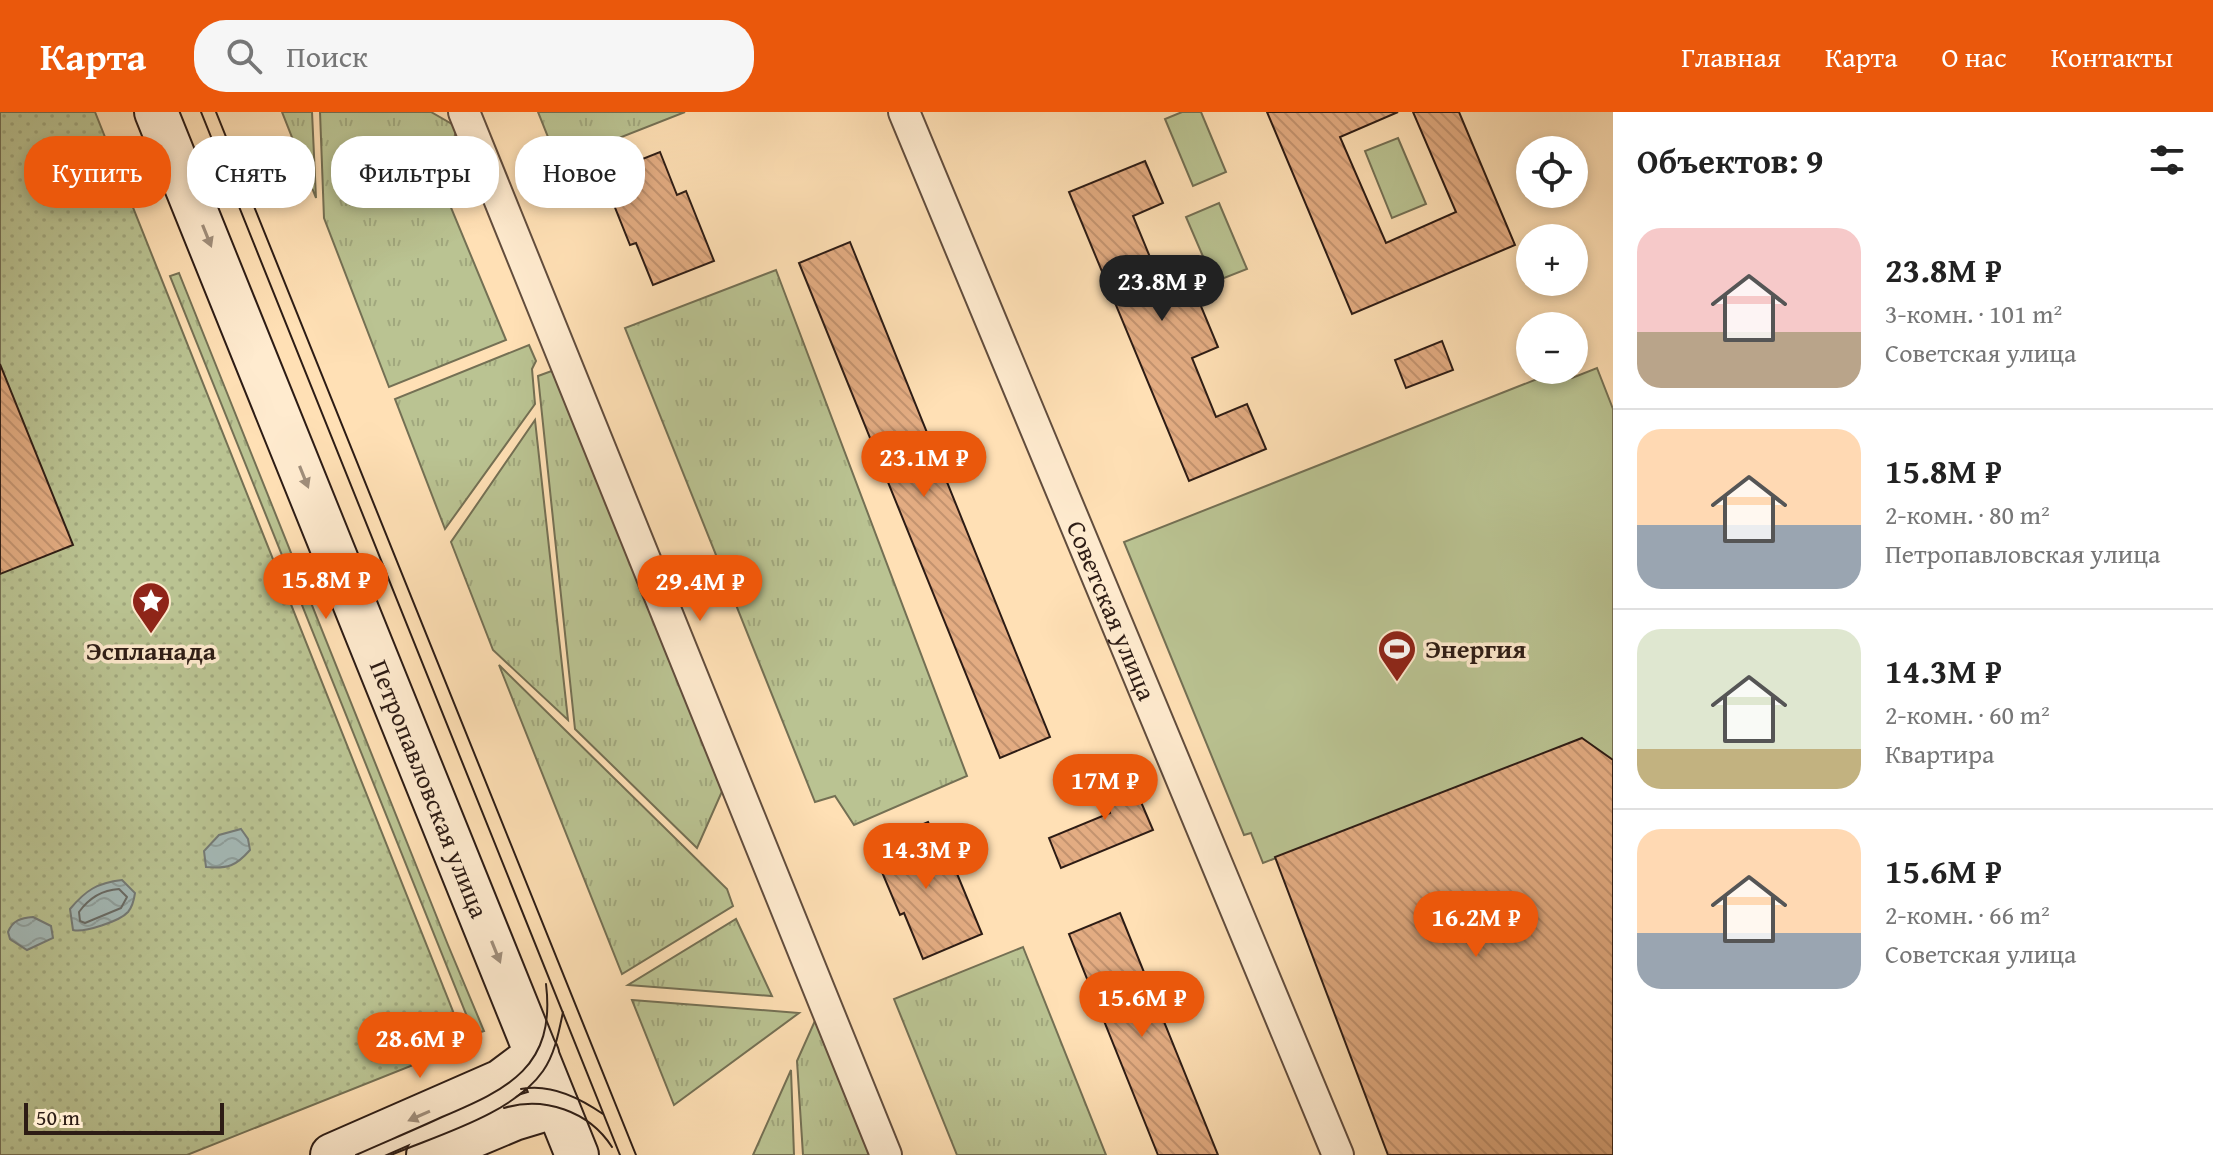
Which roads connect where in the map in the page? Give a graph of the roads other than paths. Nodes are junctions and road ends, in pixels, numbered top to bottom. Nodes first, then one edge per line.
1 (156, 112) edge
2 (464, 112) edge
3 (904, 112) edge
4 (537, 1054) junction
5 (557, 1106) junction
6 (332, 1155) edge
7 (428, 1155) edge
8 (577, 1155) edge
9 (886, 1155) edge
10 (1338, 1155) edge

1 -> 4 main road, Петропавловская улица
2 - 9 street
3 - 10 street, Советская улица
4 - 5 main road, Петропавловская улица
4 -> 6 main road
5 - 7 main road
5 - 8 main road, Петропавловская улица

